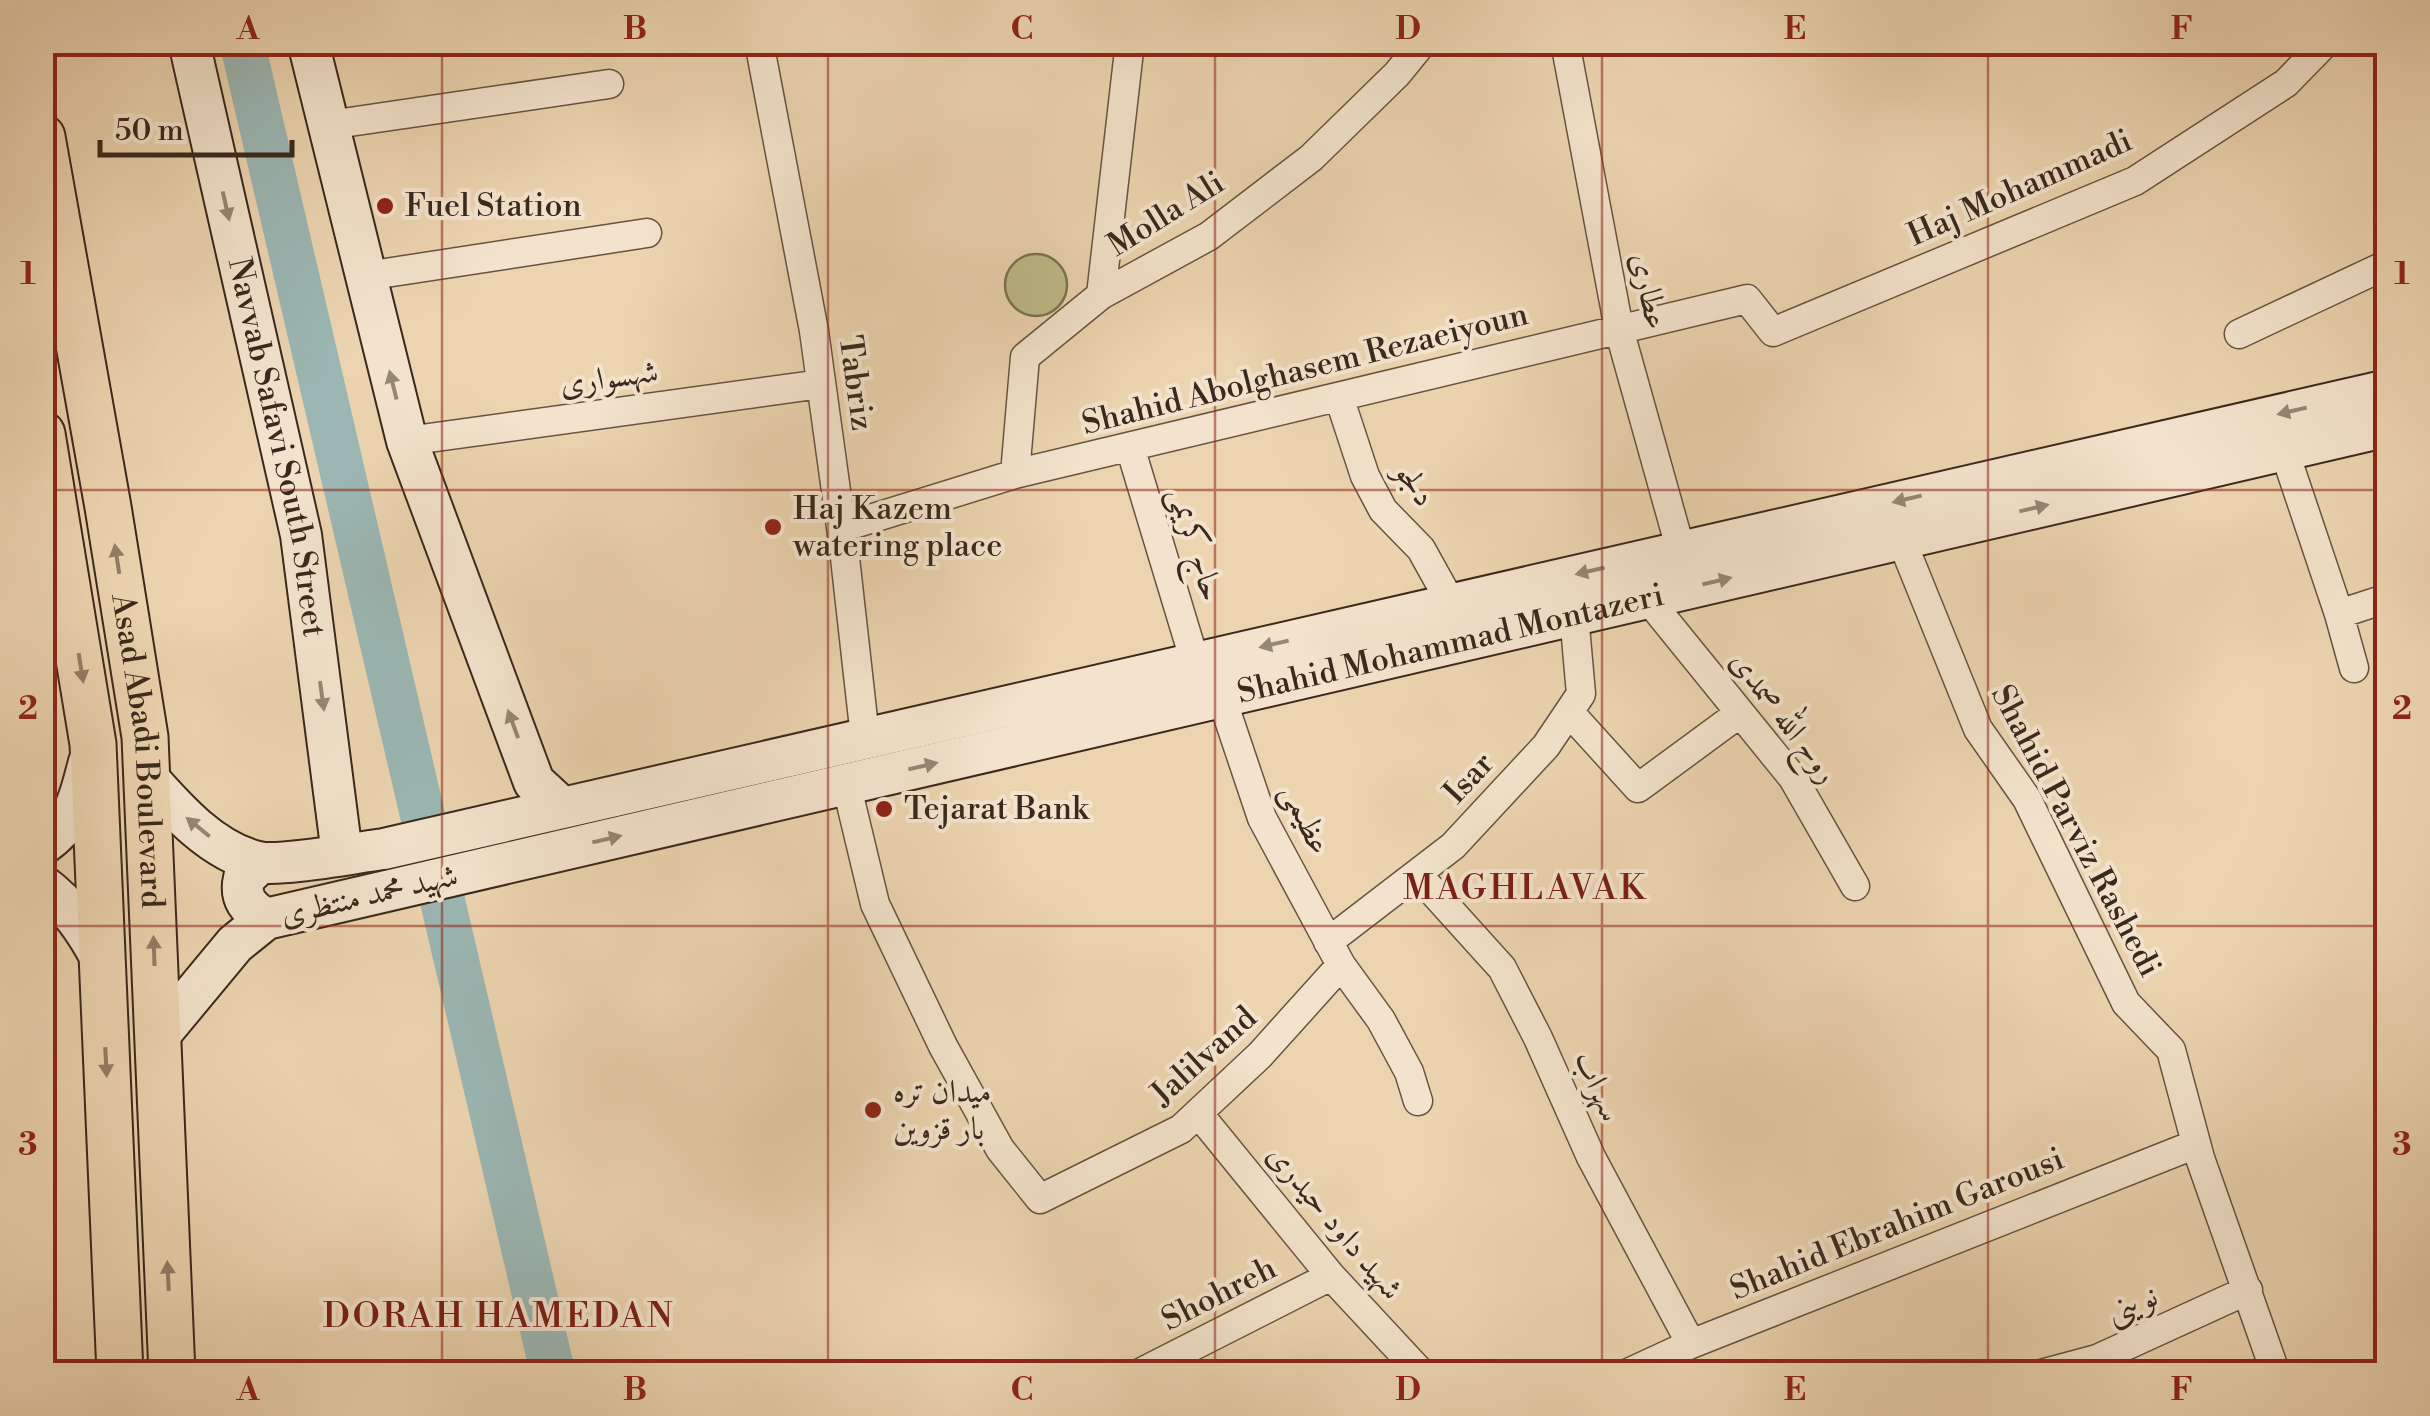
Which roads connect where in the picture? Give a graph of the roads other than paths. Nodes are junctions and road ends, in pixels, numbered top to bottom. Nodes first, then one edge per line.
1 (189, 42) edge
2 (308, 42) edge
3 (759, 42) edge
4 (1130, 42) edge
5 (1423, 42) edge
6 (1564, 42) edge
7 (2326, 42) edge
8 (609, 84) dead end
9 (329, 124) junction
10 (42, 137) edge
11 (48, 193) edge
12 (647, 233) dead end
13 (2388, 264) edge
14 (366, 276) junction
15 (1101, 295) junction
16 (1620, 329) junction
17 (1773, 332) joint
18 (2239, 334) dead end
19 (821, 384) junction
20 (2388, 390) edge
21 (1339, 397) junction
22 (2388, 426) edge
23 (42, 434) edge
24 (407, 441) junction
25 (1130, 447) junction
26 (2284, 450) junction
27 (1015, 474) junction
28 (841, 528) junction
29 (1901, 539) junction
30 (1681, 550) junction
31 (1647, 598) junction
32 (2388, 598) edge
33 (1451, 603) junction
34 (2340, 614) junction
35 (1574, 615) junction
36 (1195, 662) junction
37 (2354, 668) dead end
38 (1222, 696) junction
39 (1569, 712) junction
40 (1740, 713) junction
41 (865, 737) junction
42 (93, 744) junction
43 (146, 776) junction
44 (846, 784) junction
45 (529, 802) junction
46 (362, 842) junction
47 (42, 845) edge
48 (512, 861) joint
49 (260, 863) junction
50 (1417, 874) junction
51 (42, 885) edge
52 (1855, 886) dead end
53 (266, 919) junction
54 (1334, 954) junction
55 (102, 960) junction
56 (157, 1038) junction
57 (1418, 1102) dead end
58 (1198, 1113) junction
59 (2196, 1144) junction
60 (1331, 1276) junction
61 (2248, 1290) junction
62 (1691, 1344) junction
63 (120, 1374) edge
64 (172, 1374) edge
65 (1138, 1374) edge
66 (1422, 1374) edge
67 (1626, 1374) edge
68 (2041, 1374) edge
69 (2276, 1374) edge

1 -> 46 main road, Navvab Safavi South Street
2 - 9 main road
3 - 19 street, Tabriz
4 - 15 street
5 - 15 street, Molla Ali
6 - 16 street, عطاری
7 - 17 street, Haj Mohammadi
8 - 9 street
9 - 14 main road
10 - 11 main road, Asad Abadi Boulevard
43 -> 11 main road, Asad Abadi Boulevard
12 - 14 street
13 - 18 street
24 -> 14 main road
15 - 27 street, Molla Ali
16 - 17 street, Shahid Abolghasem Rezaeiyoun
16 - 21 street, Shahid Abolghasem Rezaeiyoun
16 - 30 street, عطاری
19 - 24 street, شهسواری
19 - 28 street, Tabriz
20 -> 30 main road, Shahid Mohammad Montazeri
21 - 25 street, Shahid Abolghasem Rezaeiyoun
21 - 33 street, دلجو
22 - 26 main road, Shahid Mohammad Montazeri
23 -> 42 main road, Asad Abadi Boulevard
45 -> 24 main road
25 - 27 street, Shahid Abolghasem Rezaeiyoun
25 - 36 street, حاج کریمی
29 -> 26 main road, Shahid Mohammad Montazeri
26 - 34 street
27 - 28 street, Shahid Abolghasem Rezaeiyoun
28 - 41 street, Tabriz
31 -> 29 main road, Shahid Mohammad Montazeri
29 - 59 street, Shahid Parviz Rashedi
30 -> 33 main road, Shahid Mohammad Montazeri
31 - 35 main road, Shahid Mohammad Montazeri
31 - 40 street, روح الله صمدی
32 - 34 street
33 -> 36 main road, Shahid Mohammad Montazeri
34 - 37 street
35 - 38 main road, Shahid Mohammad Montazeri
35 - 39 street, Isar
36 - 41 main road, Shahid Mohammad Montazeri
44 -> 38 main road, Shahid Mohammad Montazeri
38 - 54 street, عظیمی
39 - 40 street
39 - 50 street, Isar
40 - 52 street, روح الله صمدی
41 - 45 main road, Shahid Mohammad Montazeri
42 - 47 main road
42 - 55 main road, Asad Abadi Boulevard
49 -> 43 main road, شهید محمد منتظری
56 -> 43 main road, Asad Abadi Boulevard
48 -> 44 main road, Shahid Mohammad Montazeri
44 - 58 street, Jalilvand
45 - 46 main road, شهید محمد منتظری
46 - 49 main road, شهید محمد منتظری
48 - 53 main road, شهید محمد منتظری
49 - 53 main road
50 - 54 street, Isar
50 - 62 street, سهراب
51 - 55 main road
53 - 56 main road, شهید محمد منتظری
54 - 57 street, عظیمی
54 - 58 street, Jalilvand
55 -> 63 main road, Asad Abadi Boulevard
64 -> 56 main road, Asad Abadi Boulevard
58 - 60 street, شهید داود حیدری
59 - 61 street, Shahid Parviz Rashedi
59 - 62 street, Shahid Ebrahim Garousi
60 - 65 street, Shohreh
60 - 66 street, شهید داود حیدری
61 - 68 street, نوینی
61 - 69 street, Shahid Parviz Rashedi
62 - 67 street, Shahid Ebrahim Garousi

